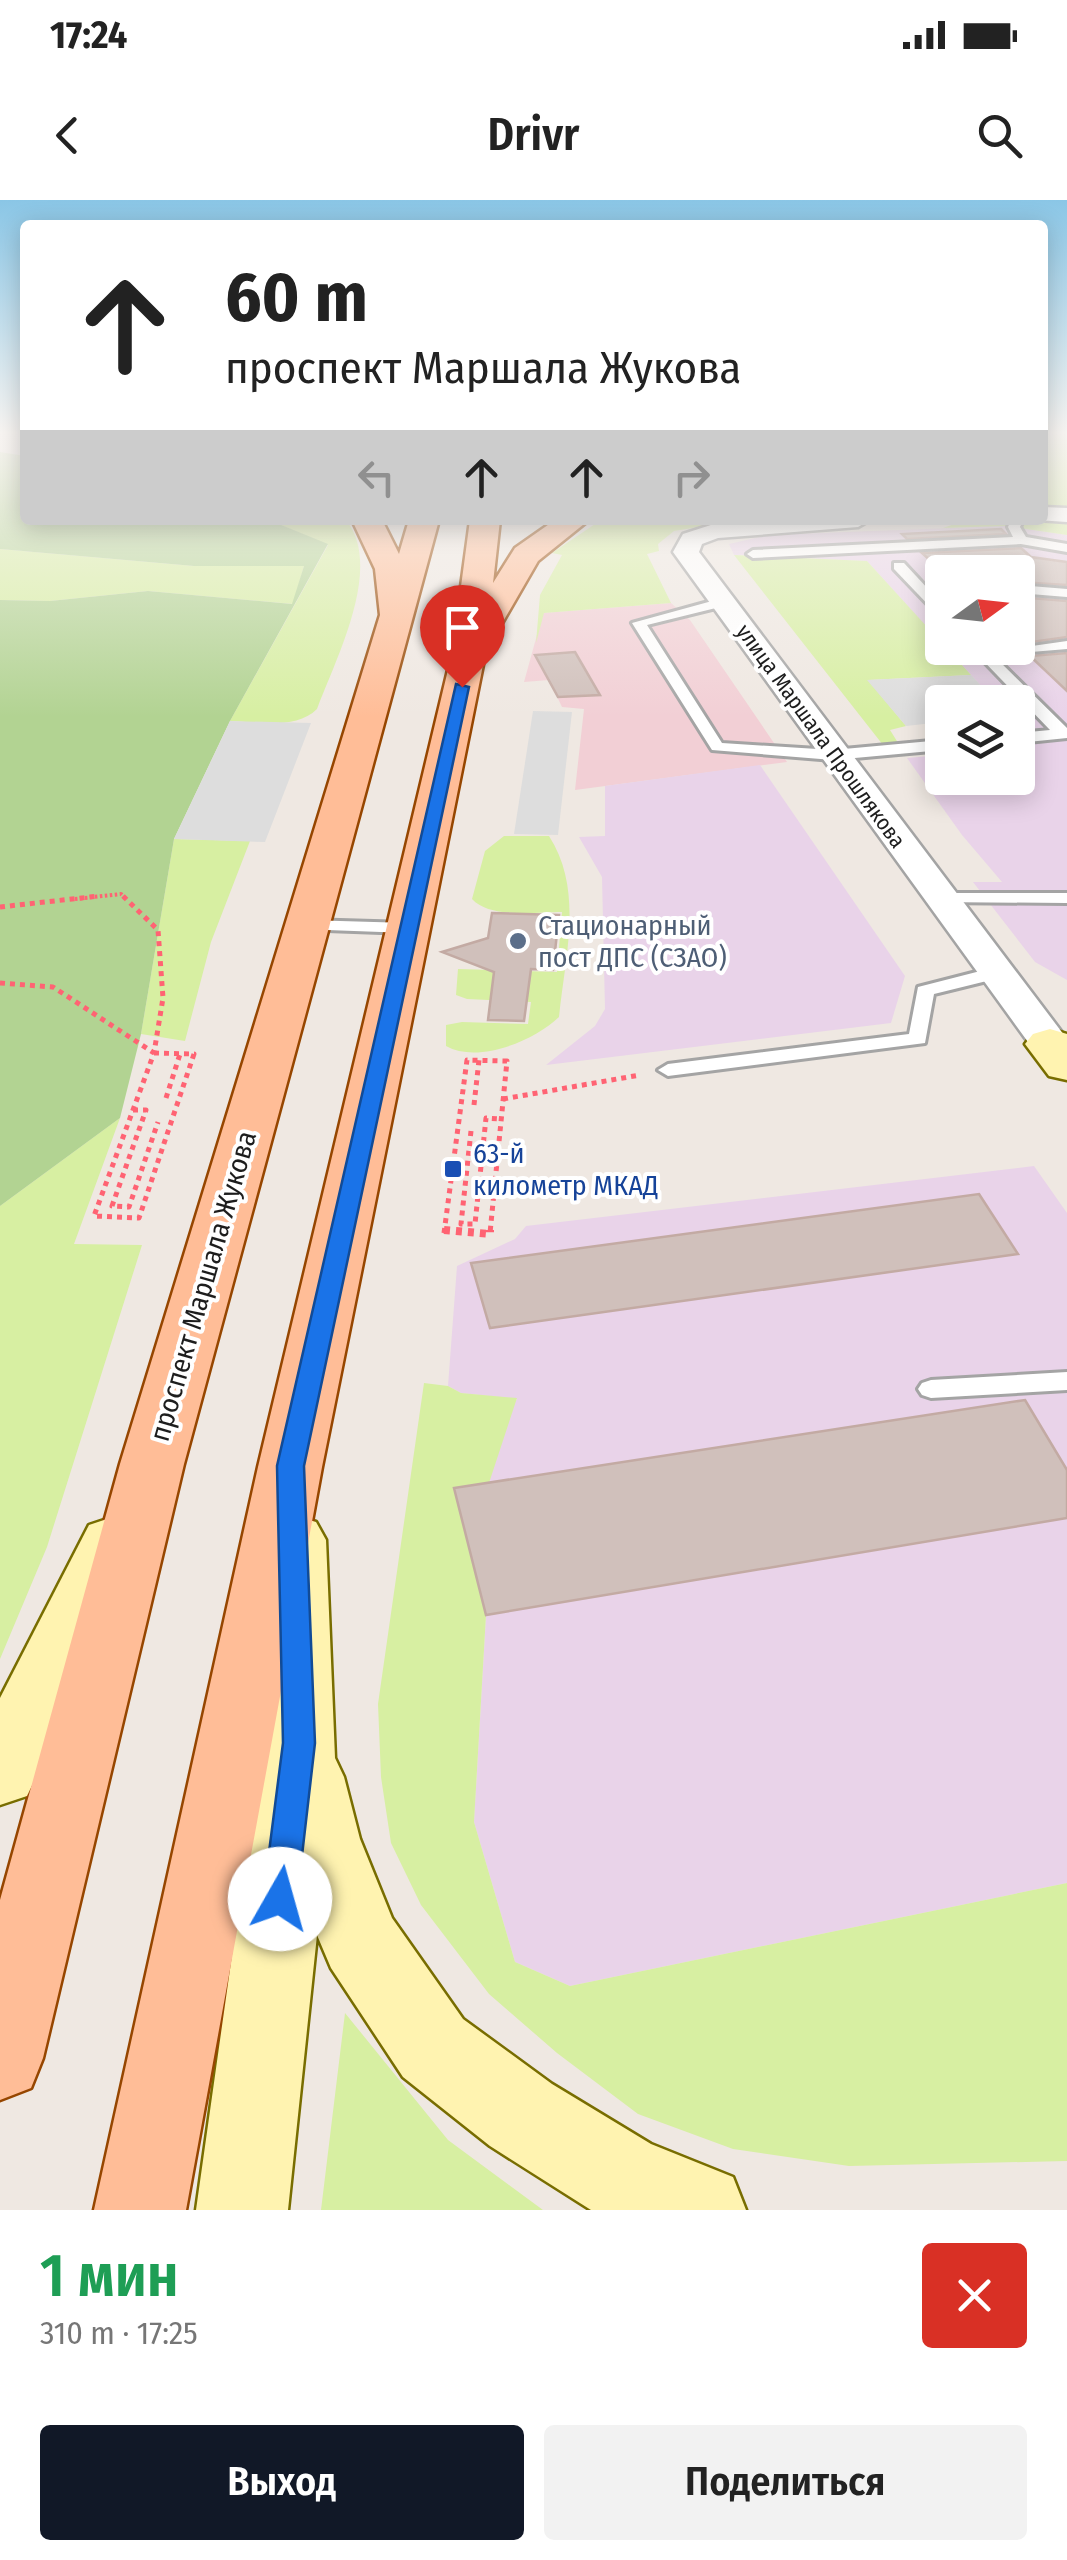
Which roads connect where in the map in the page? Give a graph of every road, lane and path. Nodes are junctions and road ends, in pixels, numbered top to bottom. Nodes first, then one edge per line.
1 (371, 529) edge
2 (421, 529) edge
3 (484, 529) edge
4 (562, 529) edge
5 (788, 529) edge
6 (1015, 529) edge
7 (754, 533) edge
8 (1021, 540) junction
9 (1067, 548) edge
10 (899, 566) dead end
11 (925, 587) edge
12 (1035, 590) edge
13 (1067, 593) edge
14 (723, 602) junction
15 (394, 615) junction
16 (1067, 645) edge
17 (1035, 647) edge
18 (469, 652) junction
19 (995, 665) edge
20 (1064, 734) edge
21 (1035, 737) edge
22 (925, 747) edge
23 (833, 755) junction
24 (940, 898) junction
25 (1067, 898) edge
26 (0, 908) edge
27 (306, 925) junction
28 (408, 928) junction
29 (996, 973) junction
30 (0, 982) edge
31 (1061, 1050) edge
32 (154, 1053) junction
33 (180, 1054) junction
34 (479, 1060) junction
35 (668, 1070) joint
36 (166, 1098) dead end
37 (503, 1099) junction
38 (474, 1105) dead end
39 (133, 1110) junction
40 (501, 1118) junction
41 (158, 1122) dead end
42 (471, 1131) dead end
43 (1067, 1381) edge
44 (931, 1388) dead end
45 (152, 1464) junction
46 (290, 1466) junction
47 (299, 1743) junction
48 (0, 1773) edge
49 (0, 2058) edge
50 (140, 2210) edge
51 (242, 2210) edge
52 (700, 2210) edge

1 - 15 main road
2 - 15 main road, проспект Маршала Жукова
3 - 18 main road
4 - 18 main road
5 - 7 street, улица Маршала Прошлякова
6 - 8 lane
7 - 8 lane
7 - 14 street, улица Маршала Прошлякова
8 - 9 lane
10 - 11 lane
12 - 13 lane
14 - 23 street, улица Маршала Прошлякова
14 - 23 lane
15 - 27 main road, проспект Маршала Жукова
16 - 17 lane
18 - 28 main road
19 - 20 lane
20 - 21 lane
22 - 23 lane
23 - 24 street, улица Маршала Прошлякова
24 - 25 lane
24 - 29 street, улица Маршала Прошлякова
26 - 32 path
27 - 28 lane
27 - 45 main road, проспект Маршала Жукова
28 - 46 main road
29 - 31 street, улица Маршала Прошлякова
29 - 35 lane
30 - 32 path
32 - 33 path
32 - 39 path
33 - 36 path
33 - 39 path
34 - 37 path
34 - 38 path
34 - 40 path
35 - 37 path
37 - 40 path
39 - 41 path
40 - 42 path
43 - 44 lane
45 - 48 main road
45 - 49 main road, проспект Маршала Жукова
46 - 47 main road
46 - 50 main road
47 - 51 main road
47 - 52 main road

